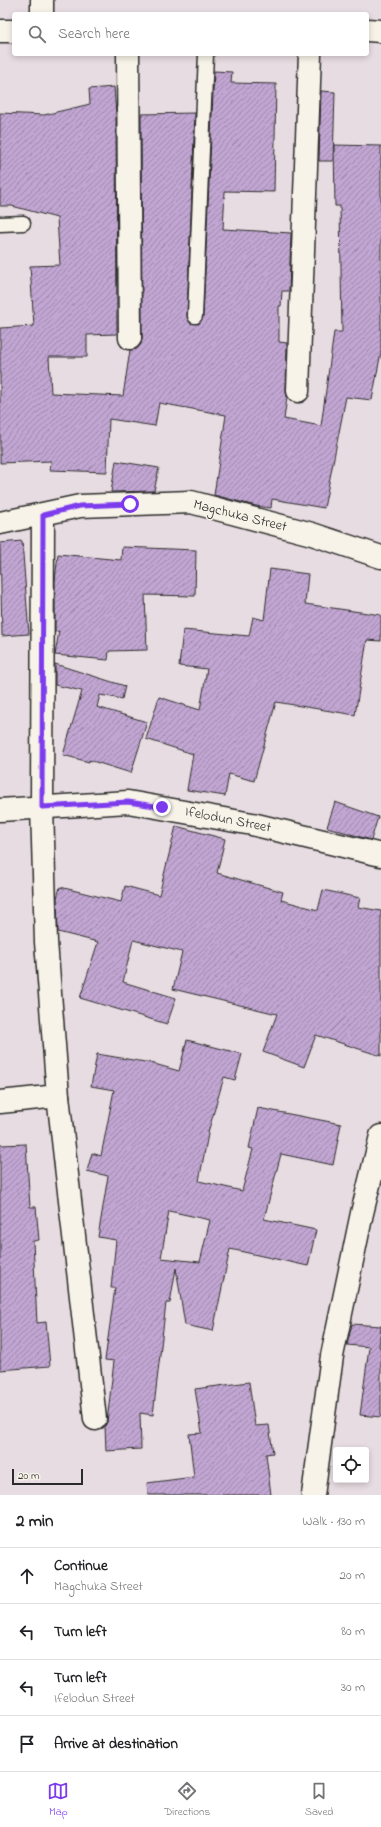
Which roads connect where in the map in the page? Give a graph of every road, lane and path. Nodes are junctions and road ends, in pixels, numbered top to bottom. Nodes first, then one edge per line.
1 (42, 0) edge
2 (42, 12) edge
3 (369, 30) edge
4 (0, 31) edge
5 (12, 31) edge
6 (381, 31) edge
7 (128, 56) edge
8 (206, 56) edge
9 (310, 56) edge
10 (23, 223) dead end
11 (0, 224) edge
12 (195, 316) dead end
13 (130, 338) dead end
14 (298, 391) dead end
15 (43, 515) junction
16 (0, 523) edge
17 (381, 557) edge
18 (42, 807) junction
19 (0, 810) edge
20 (381, 855) edge
21 (58, 1096) junction
22 (0, 1102) edge
23 (381, 1136) edge
24 (95, 1419) dead end
25 (313, 1495) edge

1 - 2 street
3 - 6 street
4 - 5 street
7 - 13 street
8 - 12 lane
9 - 14 street
10 - 11 lane
15 - 16 street, Magchuka Street
15 - 17 street, Magchuka Street
15 - 18 street
18 - 19 street, Ifelodun Street
18 - 20 street, Ifelodun Street
18 - 21 street
21 - 22 street
21 - 24 street
23 - 25 street

